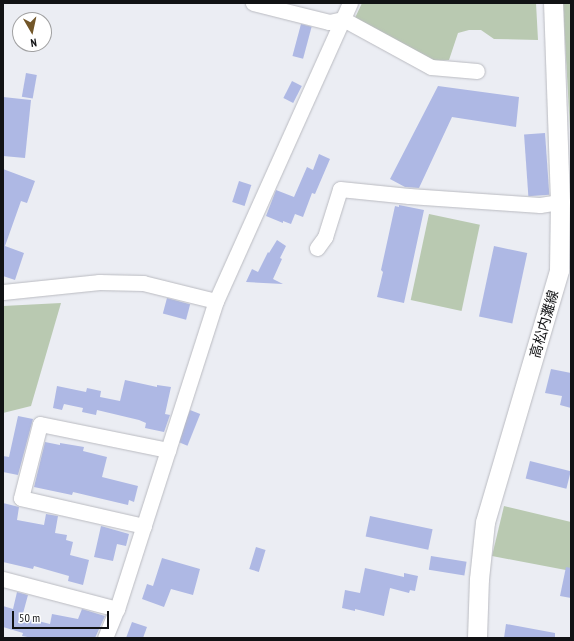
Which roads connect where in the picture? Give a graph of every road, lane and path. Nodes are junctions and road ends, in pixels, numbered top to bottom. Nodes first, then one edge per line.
1 (253, 3) edge
2 (350, 3) edge
3 (553, 3) edge
4 (343, 19) junction
5 (477, 71) dead end
6 (560, 202) junction
7 (317, 248) dead end
8 (3, 292) edge
9 (216, 301) junction
10 (168, 450) junction
11 (144, 526) junction
12 (3, 579) edge
13 (117, 609) junction
14 (105, 638) edge
15 (477, 638) edge

1 - 4 street
2 - 4 street
3 - 6 main road, 高松内灘線
4 - 5 street
4 - 9 street
6 - 7 street
6 - 15 main road, 高松内灘線
8 - 9 street
9 - 10 street
10 - 11 street
10 - 11 street
11 - 13 street
12 - 13 street
13 - 14 street

